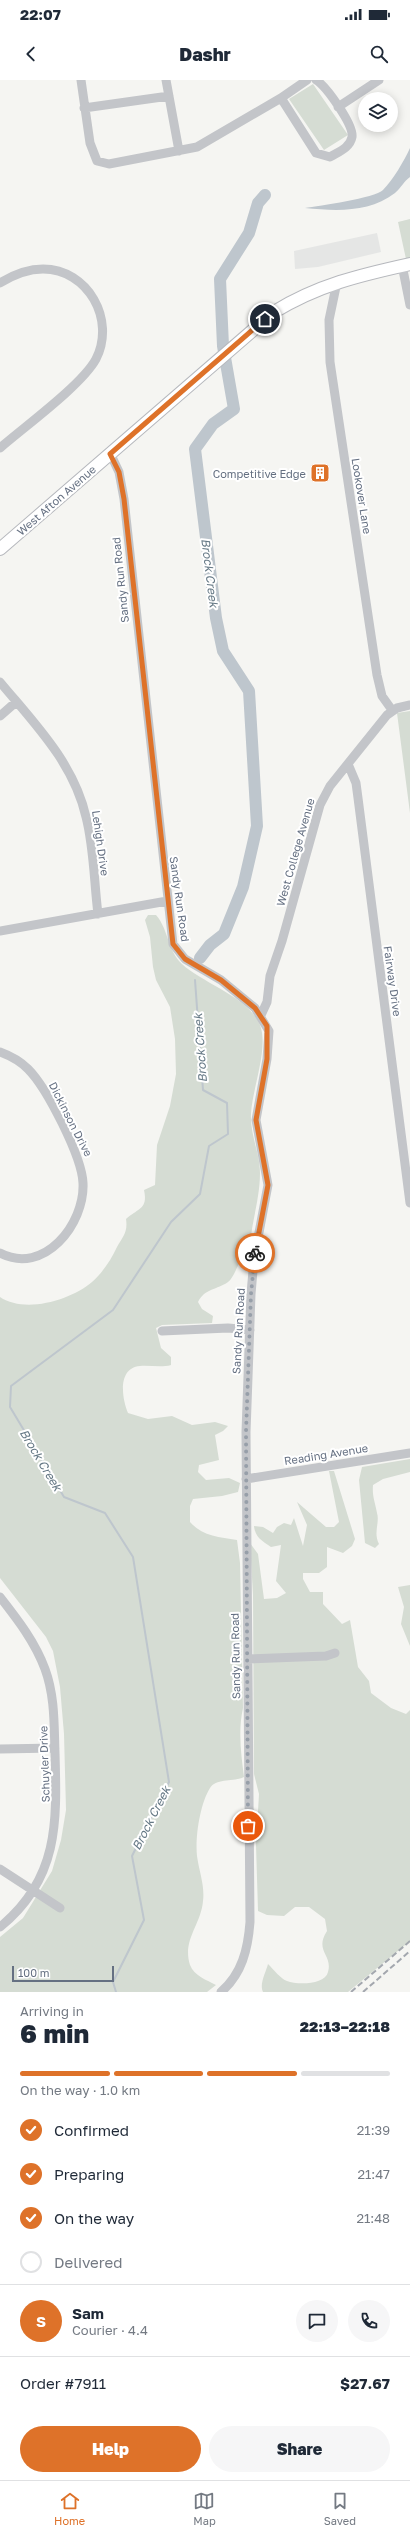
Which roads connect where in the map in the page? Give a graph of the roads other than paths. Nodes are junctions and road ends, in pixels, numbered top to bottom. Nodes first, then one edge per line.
1 (81, 80) edge
2 (166, 80) edge
3 (308, 80) edge
4 (316, 80) edge
5 (380, 80) edge
6 (169, 96) junction
7 (281, 98) junction
8 (338, 107) junction
9 (84, 108) junction
10 (179, 151) junction
11 (406, 264) edge
12 (337, 282) junction
13 (0, 283) edge
14 (410, 305) edge
15 (0, 448) edge
16 (110, 454) junction
17 (0, 549) edge
18 (0, 682) edge
19 (16, 702) junction
20 (410, 705) edge
21 (392, 710) junction
22 (0, 716) edge
23 (348, 764) junction
24 (167, 901) junction
25 (98, 914) junction
26 (0, 930) edge
27 (261, 1015) junction
28 (0, 1052) edge
29 (410, 1203) edge
30 (0, 1253) edge
31 (250, 1330) junction
32 (162, 1331) dead end
33 (410, 1453) edge
34 (246, 1479) junction
35 (0, 1597) edge
36 (335, 1653) dead end
37 (248, 1659) junction
38 (55, 1748) junction
39 (0, 1749) edge
40 (0, 1869) edge
41 (33, 1889) junction
42 (60, 1908) dead end
43 (0, 1927) edge
44 (221, 1992) edge

1 - 9 street
2 - 6 street
3 - 7 street
4 - 8 street
5 - 8 street
6 - 9 street
6 - 10 street
7 - 8 street
7 - 10 street
9 - 10 street
11 - 12 main road, West Afton Avenue
11 - 14 street
12 - 16 main road, West Afton Avenue
12 - 21 street, Lookover Lane
13 - 15 street
16 - 17 main road, West Afton Avenue
16 - 24 street, Sandy Run Road
18 - 19 street, Lehigh Drive
19 - 22 street
19 - 25 street, Lehigh Drive
20 - 21 street
21 - 23 street, West College Avenue
23 - 27 street, West College Avenue
23 - 29 street, Fairway Drive
24 - 25 street
24 - 27 street, Sandy Run Road
25 - 26 street
27 - 31 street, Sandy Run Road
28 - 30 street, Dickinson Drive
31 - 32 street
31 - 34 street, Sandy Run Road
33 - 34 street, Reading Avenue
34 - 37 street, Sandy Run Road
35 - 38 street, Schuyler Drive
36 - 37 street
37 - 44 street, Sandy Run Road
38 - 39 street
38 - 41 street, Schuyler Drive
40 - 41 street
41 - 42 street
41 - 43 street, Schuyler Drive

